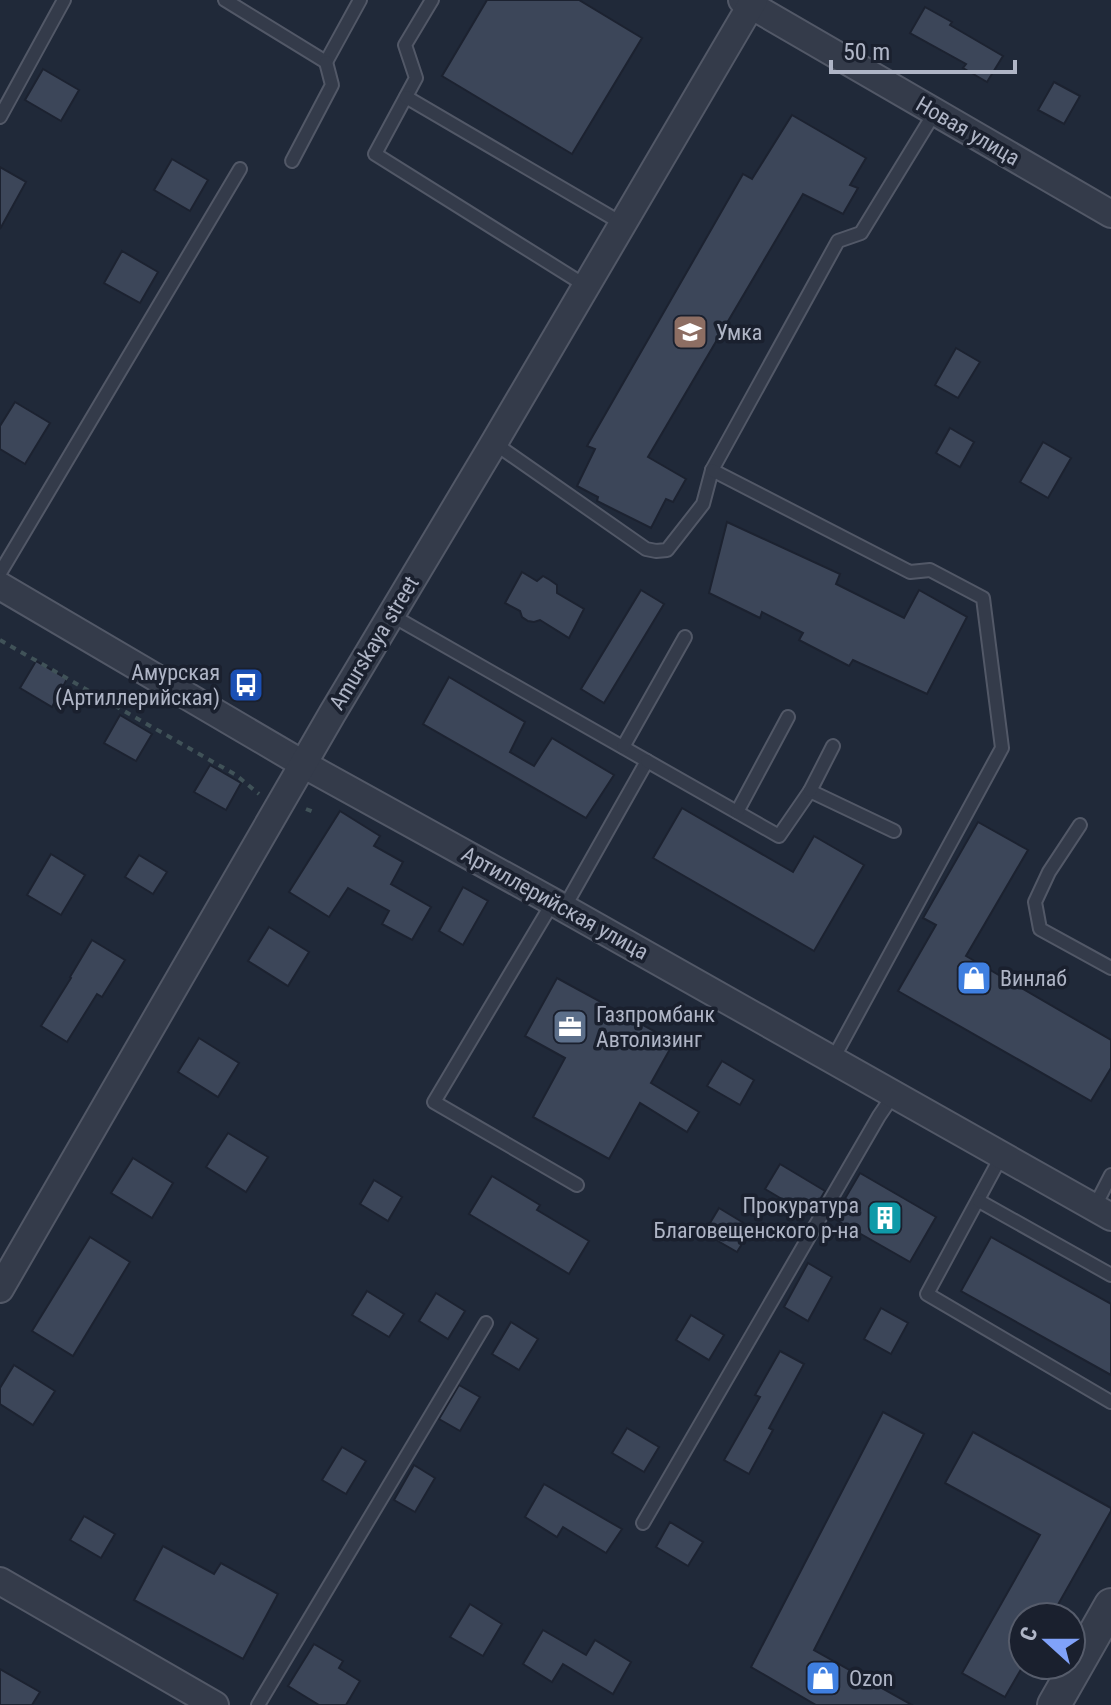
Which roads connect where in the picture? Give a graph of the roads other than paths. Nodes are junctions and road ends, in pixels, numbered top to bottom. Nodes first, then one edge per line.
1 (64, 0) edge
2 (225, 0) edge
3 (360, 0) edge
4 (432, 0) edge
5 (749, 2) edge
6 (326, 62) junction
7 (406, 97) junction
8 (935, 112) junction
9 (0, 117) edge
10 (292, 161) dead end
11 (240, 169) dead end
12 (1111, 214) edge
13 (623, 224) junction
14 (586, 286) junction
15 (494, 443) junction
16 (712, 470) junction
17 (0, 573) edge
18 (0, 586) edge
19 (391, 615) junction
20 (685, 637) dead end
21 (788, 717) dead end
22 (833, 746) dead end
23 (623, 747) junction
24 (647, 761) junction
25 (303, 764) junction
26 (810, 791) junction
27 (737, 812) junction
28 (1080, 825) dead end
29 (894, 831) dead end
30 (558, 905) junction
31 (1111, 968) edge
32 (833, 1059) junction
33 (894, 1094) junction
34 (1002, 1155) junction
35 (1111, 1175) edge
36 (577, 1185) dead end
37 (979, 1201) junction
38 (1102, 1212) edge
39 (1111, 1275) edge
40 (0, 1289) edge
41 (486, 1323) dead end
42 (1111, 1402) edge
43 (643, 1523) dead end
44 (0, 1581) edge
45 (1111, 1605) edge
46 (215, 1705) edge
47 (258, 1705) edge
48 (1054, 1705) edge

1 - 9 lane
2 - 6 lane
3 - 6 lane
4 - 7 lane
5 - 8 street, Новая улица
5 - 13 street, Amurskaya street
6 - 10 lane
7 - 13 lane
7 - 14 lane
8 - 12 street, Новая улица
8 - 16 lane
11 - 17 lane
13 - 14 street, Amurskaya street
14 - 15 street, Amurskaya street
15 - 16 lane
15 - 19 street, Amurskaya street
16 - 32 lane
18 - 25 street, Артиллерийская улица
19 - 23 lane
19 - 25 street, Amurskaya street
20 - 23 lane
21 - 27 lane
22 - 26 lane
23 - 24 lane
24 - 27 lane
24 - 30 lane
25 - 30 street, Артиллерийская улица
25 - 40 street, Amurskaya street
26 - 27 lane
26 - 29 lane
28 - 31 lane
30 - 32 street, Артиллерийская улица
30 - 36 lane
32 - 33 street, Артиллерийская улица
33 - 34 street, Артиллерийская улица
33 - 43 lane
34 - 37 lane
34 - 38 street, Артиллерийская улица
35 - 38 lane
37 - 39 lane
37 - 42 lane
41 - 47 lane
44 - 46 street
45 - 48 street

